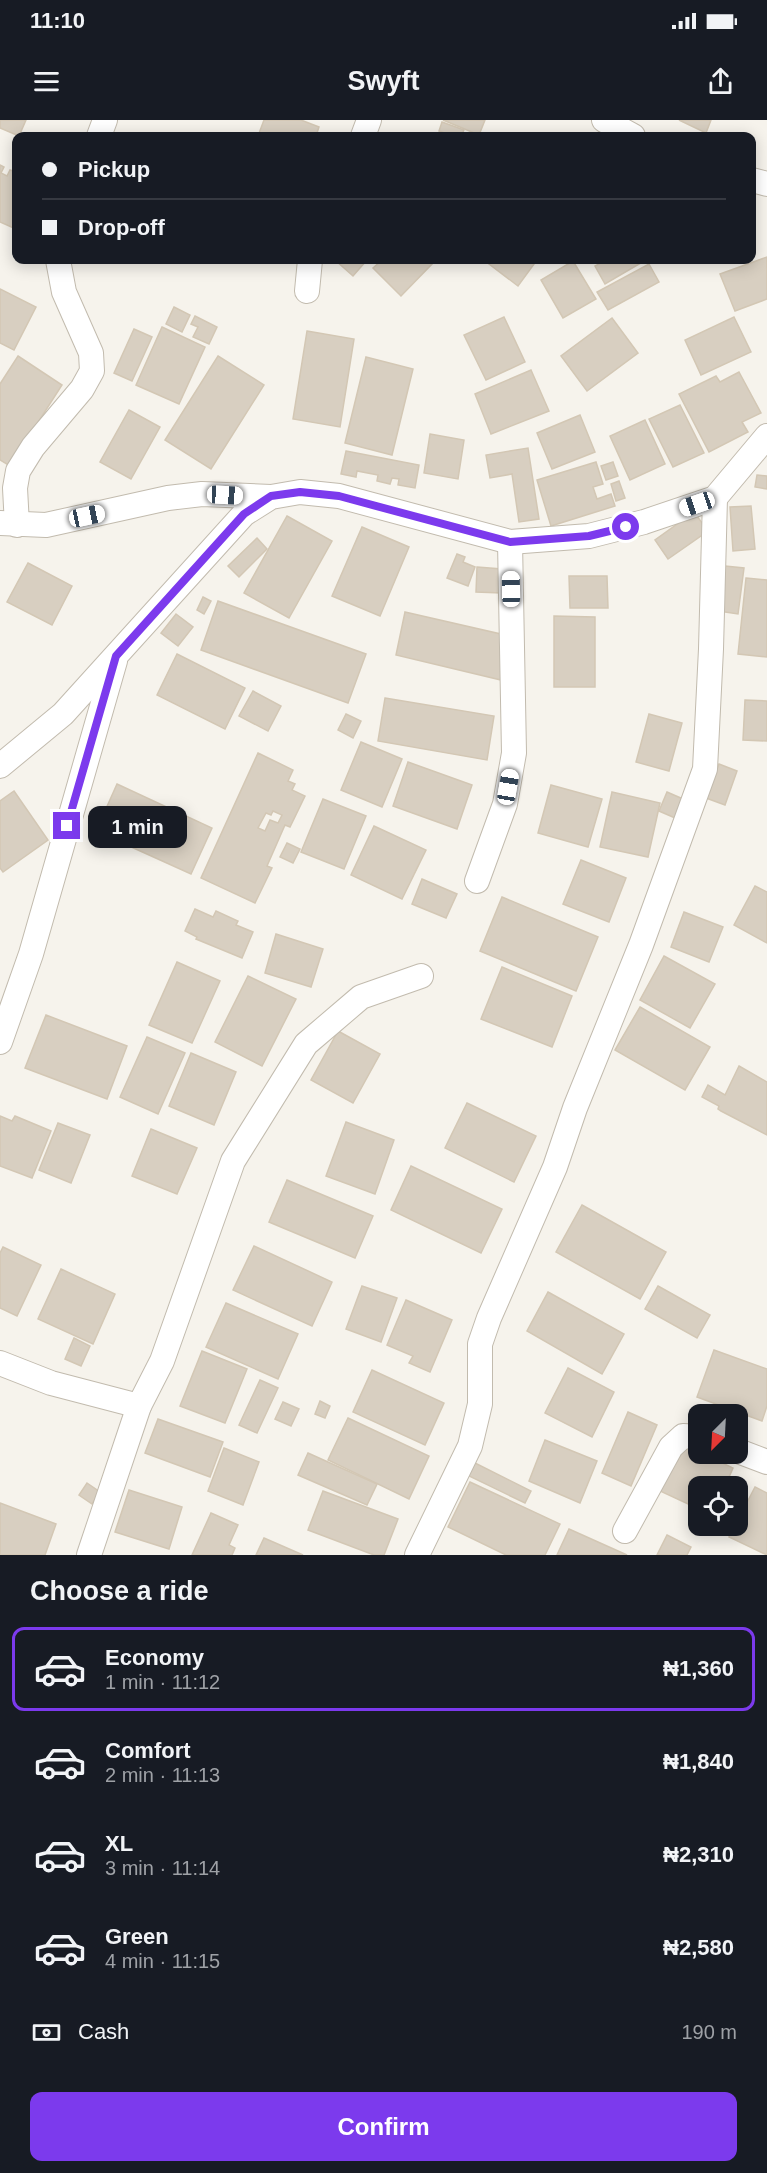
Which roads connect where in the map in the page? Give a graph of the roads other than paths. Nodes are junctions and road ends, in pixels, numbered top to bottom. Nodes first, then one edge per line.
1 (604, 120) edge
2 (626, 132) edge
3 (59, 264) edge
4 (310, 264) edge
5 (307, 291) dead end
6 (767, 436) edge
7 (271, 496) junction
8 (714, 498) junction
9 (9, 524) edge
10 (510, 542) junction
11 (116, 656) junction
12 (0, 766) edge
13 (477, 881) dead end
14 (421, 976) dead end
15 (0, 1042) edge
16 (0, 1363) edge
17 (139, 1406) junction
18 (688, 1436) edge
19 (748, 1455) edge
20 (767, 1462) edge
21 (625, 1532) dead end
22 (88, 1555) edge
23 (417, 1555) edge

1 - 2 street
3 - 9 street
4 - 5 street
6 - 8 street
7 - 9 street
7 - 10 street
7 - 11 street
8 - 10 street
8 - 23 street
10 - 13 street
11 - 12 street
11 - 15 street
14 - 17 street
16 - 17 street
17 - 22 street
18 - 21 street
19 - 20 street

